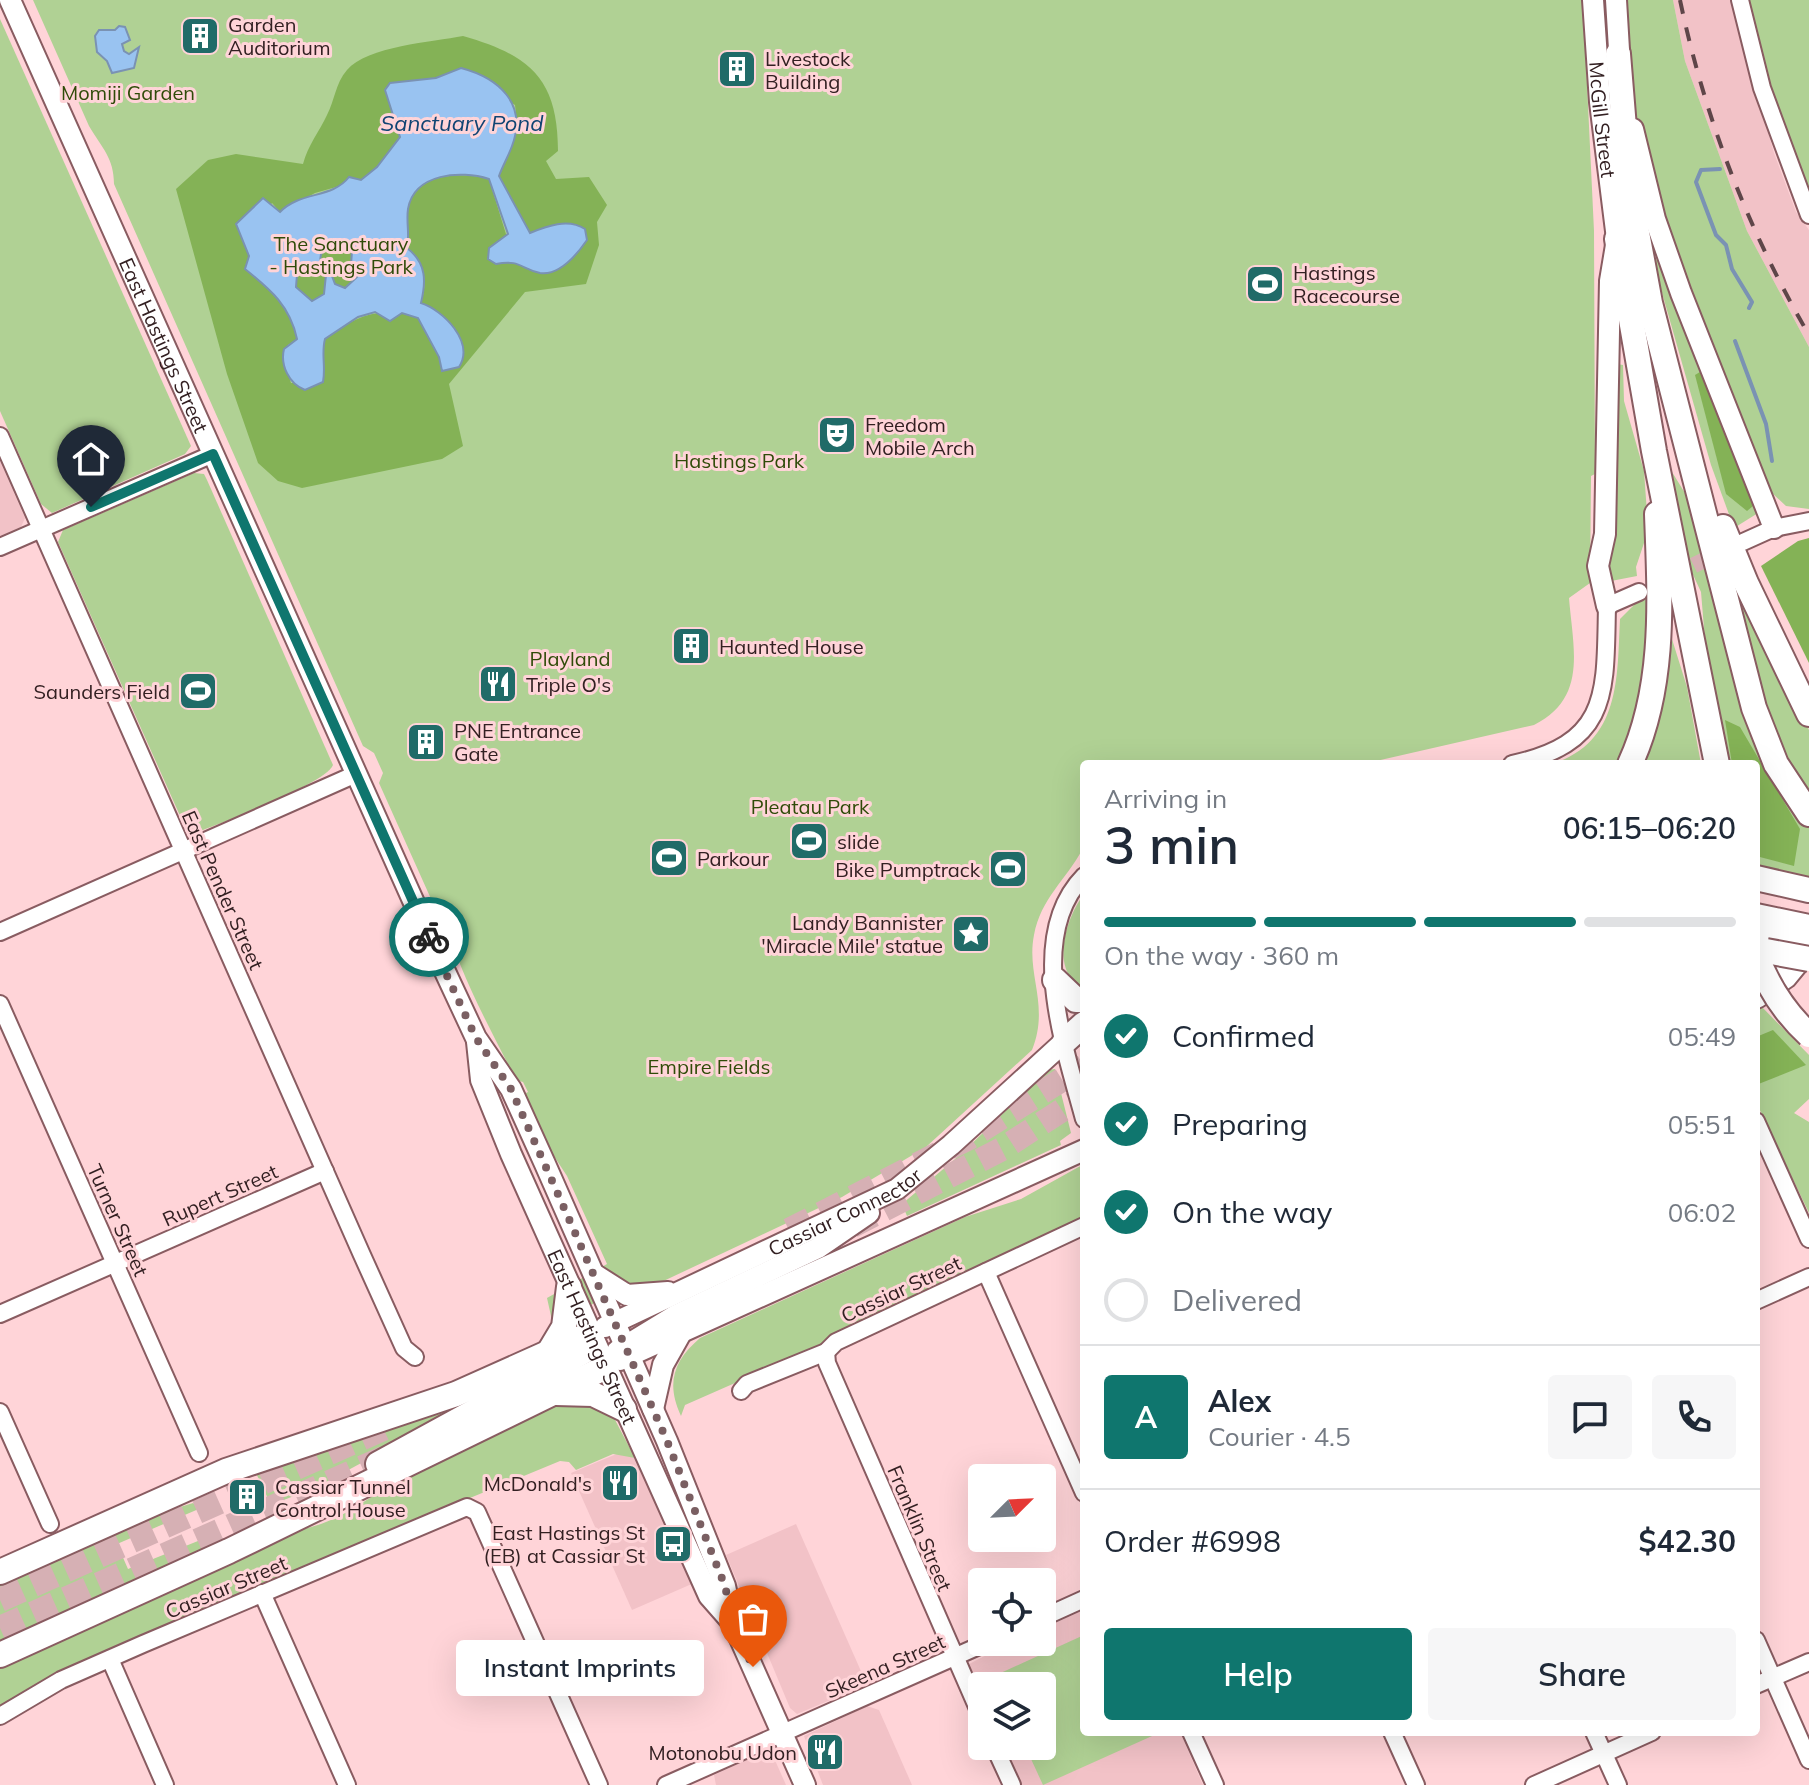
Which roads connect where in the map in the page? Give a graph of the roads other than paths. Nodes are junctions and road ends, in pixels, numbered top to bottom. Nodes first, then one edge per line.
1 (10, 0) edge
2 (1593, 0) edge
3 (1616, 0) edge
4 (1740, 0) edge
5 (1618, 54) junction
6 (1809, 215) edge
7 (1617, 239) junction
8 (1650, 303) junction
9 (0, 436) edge
10 (1654, 451) junction
11 (213, 454) junction
12 (1809, 521) edge
13 (1774, 528) junction
14 (41, 529) junction
15 (1743, 542) tunnel mouth
16 (0, 547) edge
17 (1639, 592) dead end
18 (1607, 606) junction
19 (1809, 714) edge
20 (1526, 760) edge
21 (1631, 760) edge
22 (1716, 760) edge
23 (356, 774) junction
24 (1809, 814) edge
25 (184, 850) junction
26 (1760, 879) edge
27 (1080, 882) edge
28 (1806, 889) edge
29 (1760, 922) edge
30 (0, 932) edge
31 (1772, 939) edge
32 (1809, 946) edge
33 (1809, 959) edge
34 (1055, 980) junction
35 (1760, 993) edge
36 (1080, 1000) edge
37 (0, 1004) edge
38 (1080, 1028) edge
39 (1809, 1035) edge
40 (476, 1038) junction
41 (1065, 1041) junction
42 (1080, 1103) edge
43 (1760, 1130) edge
44 (1080, 1152) edge
45 (325, 1171) junction
46 (897, 1189) junction
47 (1080, 1228) edge
48 (1809, 1239) edge
49 (114, 1263) junction
50 (986, 1272) junction
51 (593, 1274) junction
52 (1809, 1277) edge
53 (569, 1287) junction
54 (683, 1289) junction
55 (1760, 1299) edge
56 (0, 1314) edge
57 (615, 1323) junction
58 (681, 1333) junction
59 (593, 1340) junction
60 (627, 1350) junction
61 (549, 1352) junction
62 (826, 1352) junction
63 (415, 1357) dead end
64 (606, 1367) junction
65 (741, 1391) dead end
66 (554, 1393) junction
67 (624, 1409) junction
68 (653, 1409) junction
69 (0, 1412) edge
70 (199, 1453) dead end
71 (1080, 1484) edge
72 (350, 1489) junction
73 (50, 1524) dead end
74 (0, 1572) edge
75 (262, 1593) junction
76 (1080, 1601) edge
77 (1056, 1612) edge
78 (733, 1623) junction
79 (1760, 1650) edge
80 (968, 1651) edge
81 (0, 1655) edge
82 (955, 1657) junction
83 (110, 1659) junction
84 (1809, 1662) edge
85 (1772, 1678) junction
86 (1760, 1683) edge
87 (968, 1686) edge
88 (0, 1716) edge
89 (783, 1734) junction
90 (1193, 1736) edge
91 (1394, 1736) edge
92 (1596, 1736) edge
93 (1643, 1736) edge
94 (1604, 1753) junction
95 (1000, 1760) edge
96 (1809, 1760) edge
97 (165, 1785) edge
98 (347, 1785) edge
99 (599, 1785) edge
100 (666, 1785) edge
101 (805, 1785) edge
102 (1012, 1785) edge
103 (1215, 1785) edge
104 (1416, 1785) edge
105 (1534, 1785) edge
106 (1618, 1785) edge

1 - 11 main road, East Hastings Street
2 - 7 main road, McGill Street
3 - 5 main road, McGill Street
4 - 6 street
5 - 8 highway
5 - 13 main road, McGill Street
7 - 10 highway
7 - 18 main road, McGill Street
8 - 19 highway
8 - 24 highway
9 - 14 street, East Pender Street
10 - 21 highway
10 - 22 highway
11 - 14 street
11 - 23 main road, East Hastings Street
12 - 13 street
13 - 15 street
14 - 16 street
14 - 25 street, East Pender Street
17 - 18 street
18 - 20 street
23 - 25 street
23 - 40 main road, East Hastings Street
25 - 30 street
25 - 45 street, East Pender Street
26 - 28 highway
27 - 34 street
29 - 31 highway
31 - 32 highway
31 - 33 highway, bridge
31 - 39 highway, bridge
32 - 35 highway
34 - 36 highway
34 - 41 street
37 - 49 street, Turner Street
38 - 41 highway
40 - 51 main road, East Hastings Street
40 - 53 main road, East Hastings Street
41 - 42 street
41 - 46 main road, Cassiar Connector
43 - 48 street
44 - 58 main road, Cassiar Connector
45 - 49 street, Rupert Street
45 - 63 street, East Pender Street
46 - 54 main road, Cassiar Connector
46 - 60 main road
47 - 50 street, Cassiar Street
49 - 56 street, Rupert Street
49 - 70 street, Turner Street
50 - 62 street, Cassiar Street
50 - 71 street
51 - 54 main road
51 - 57 main road, East Hastings Street
52 - 55 street
53 - 59 main road, East Hastings Street
53 - 61 highway
54 - 57 main road, Cassiar Connector
57 - 59 main road
57 - 60 main road, East Hastings Street
58 - 60 main road, Cassiar Connector
58 - 68 main road
59 - 61 highway
59 - 64 main road, East Hastings Street
59 - 72 highway
60 - 64 main road
60 - 68 main road, East Hastings Street
61 - 74 highway
62 - 65 street, Cassiar Street
62 - 82 street, Franklin Street
64 - 66 highway
64 - 67 main road, East Hastings Street
66 - 67 highway
66 - 72 highway
67 - 78 main road, East Hastings Street
68 - 78 main road, East Hastings Street
69 - 73 street
72 - 81 highway
75 - 83 street, Cassiar Street
75 - 98 street
75 - 99 street, Cassiar Street
76 - 77 street
78 - 89 main road, East Hastings Street
79 - 85 street
80 - 82 street, Skeena Street
82 - 87 street, Franklin Street
82 - 89 street, Skeena Street
83 - 88 street, Cassiar Street
83 - 97 street
84 - 85 street
85 - 86 street
85 - 96 street
89 - 100 street, Skeena Street
89 - 101 main road, East Hastings Street
90 - 103 street
91 - 104 street
92 - 94 street
93 - 94 street
94 - 105 street
94 - 106 street
95 - 102 street

